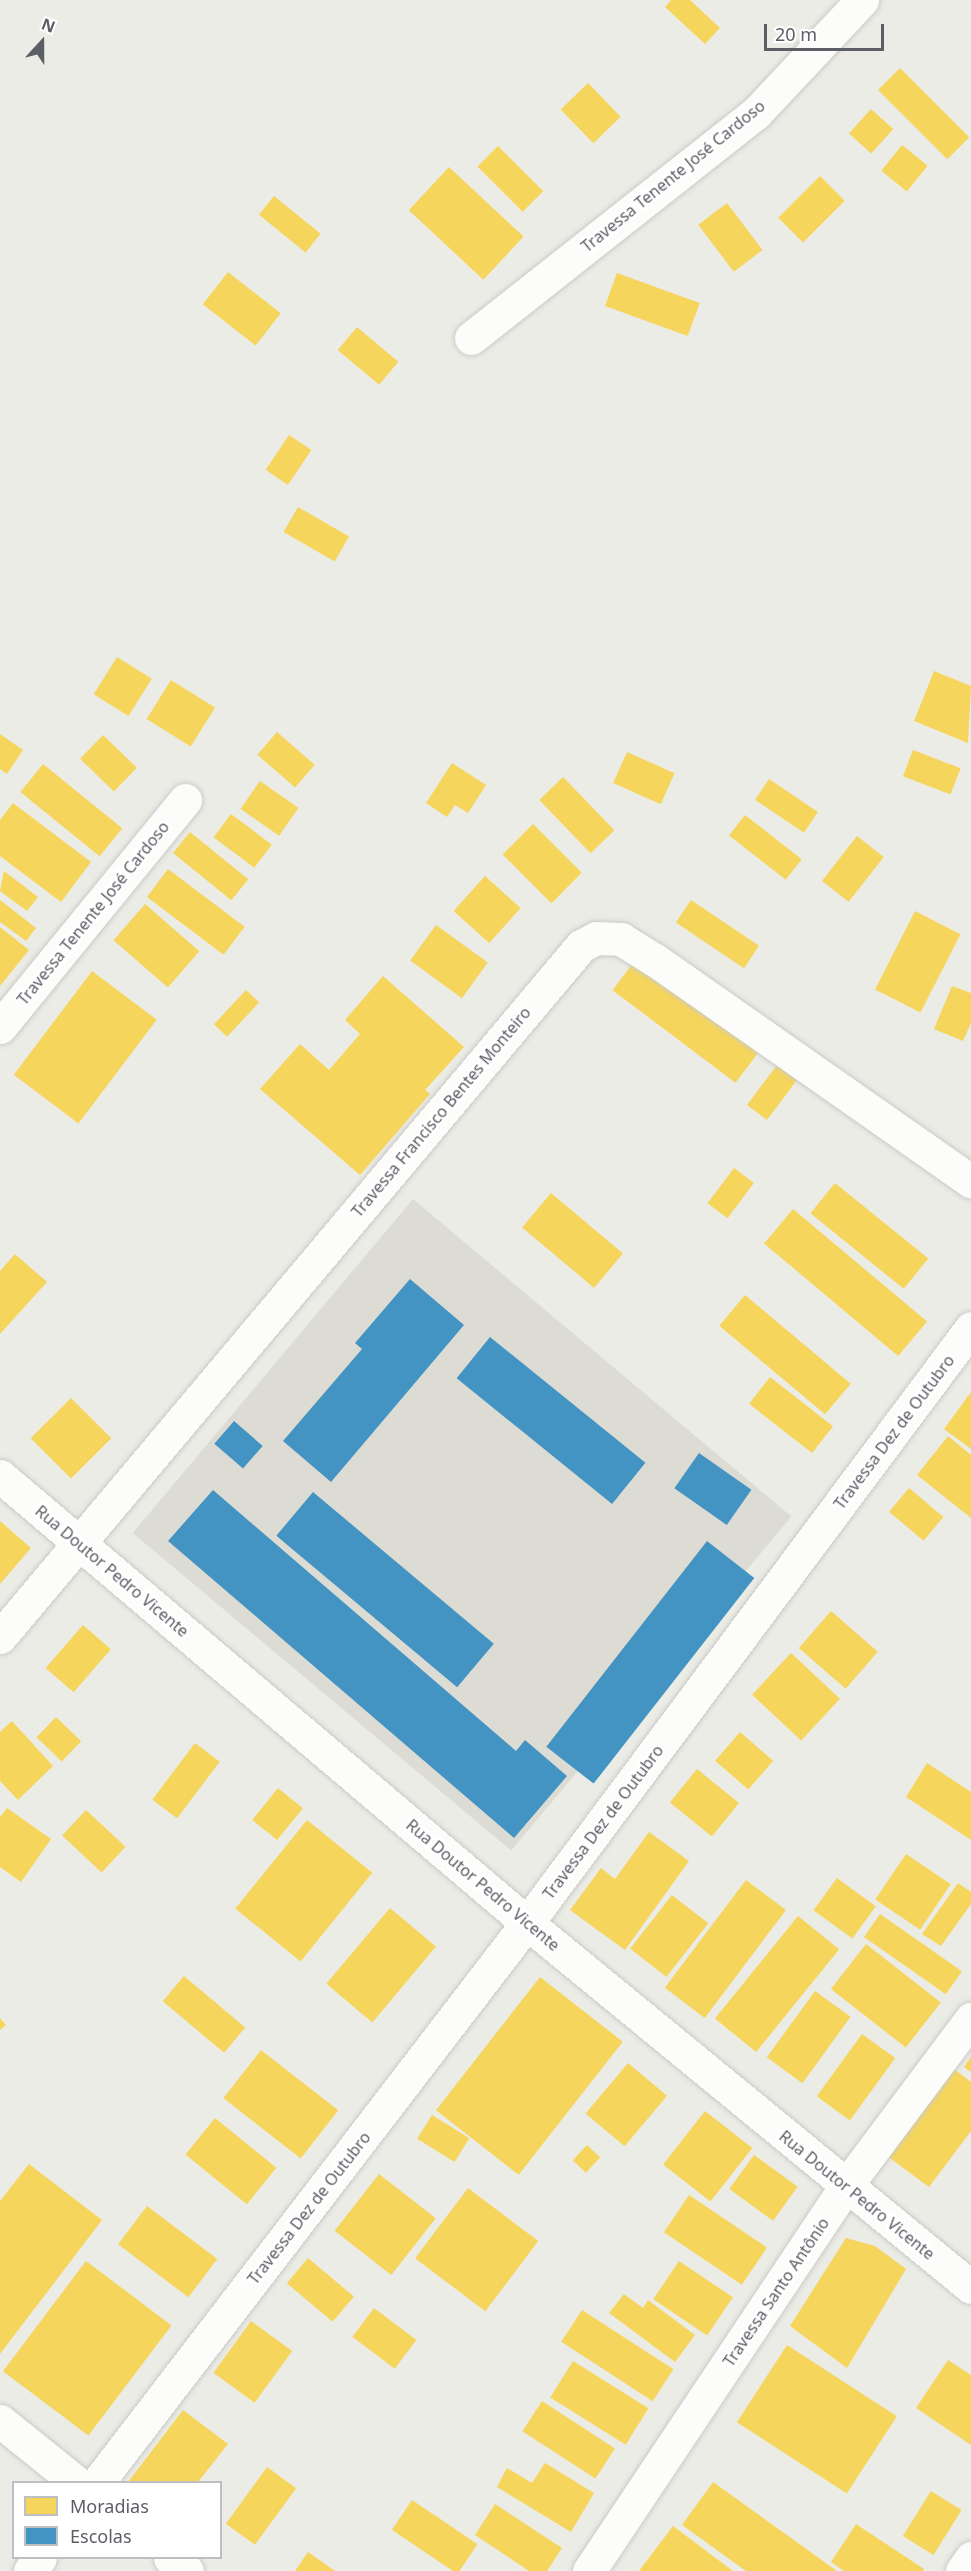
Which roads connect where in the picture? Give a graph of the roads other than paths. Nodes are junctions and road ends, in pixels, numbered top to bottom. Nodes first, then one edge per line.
1 (862, 0) edge
2 (471, 338) dead end
3 (185, 800) dead end
4 (0, 1027) edge
5 (971, 1181) edge
6 (971, 1328) edge
7 (0, 1476) edge
8 (79, 1542) junction
9 (0, 1637) edge
10 (528, 1923) junction
11 (971, 2019) edge
12 (846, 2186) junction
13 (971, 2288) edge
14 (0, 2421) edge
15 (75, 2481) edge
16 (99, 2481) edge
17 (971, 2558) edge
18 (39, 2559) edge
19 (171, 2559) edge
20 (30, 2571) edge
21 (187, 2571) edge
22 (589, 2571) edge
23 (962, 2571) edge

1 - 2 street, Travessa Tenente José Cardoso
3 - 4 street, Travessa Tenente José Cardoso
5 - 8 street, Travessa Francisco Bentes Monteiro
6 - 10 street, Travessa Dez de Outubro
7 - 8 street, Rua Doutor Pedro Vicente
8 - 9 street, Travessa Francisco Bentes Monteiro
8 - 10 street, Rua Doutor Pedro Vicente
10 - 12 street, Rua Doutor Pedro Vicente
10 - 16 street, Travessa Dez de Outubro
11 - 12 street, Travessa Santo Antônio
12 - 13 street, Rua Doutor Pedro Vicente
12 - 22 street, Travessa Santo Antônio
14 - 15 street
17 - 23 street
18 - 20 street
19 - 21 street

